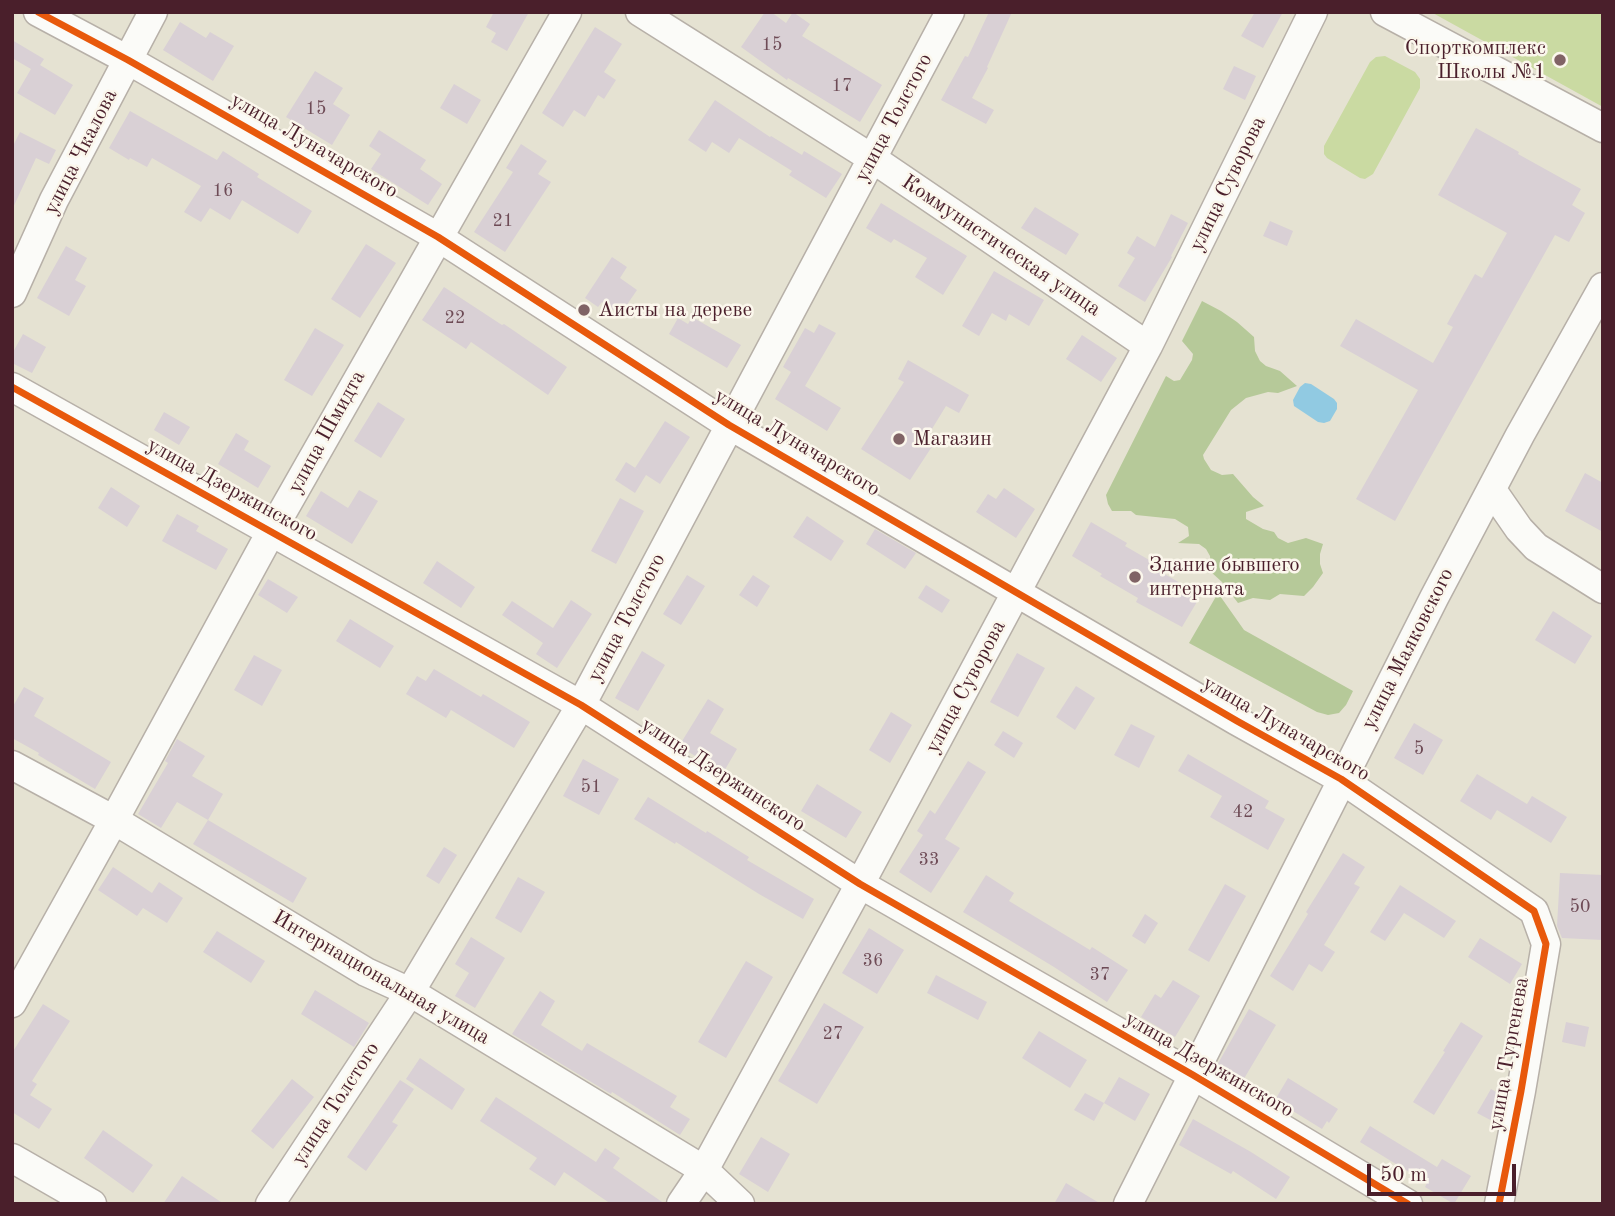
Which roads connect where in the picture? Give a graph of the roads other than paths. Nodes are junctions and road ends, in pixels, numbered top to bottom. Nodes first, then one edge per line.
1 (38, 12) edge
2 (153, 12) edge
3 (567, 12) edge
4 (640, 12) edge
5 (950, 12) edge
6 (1312, 12) edge
7 (1385, 12) edge
8 (128, 60) junction
9 (1603, 128) edge
10 (873, 159) junction
11 (438, 237) junction
12 (1603, 287) edge
13 (12, 293) edge
14 (1148, 346) junction
15 (12, 387) edge
16 (729, 425) junction
17 (1492, 490) junction
18 (271, 532) junction
19 (1603, 589) edge
20 (1017, 593) junction
21 (581, 705) junction
22 (12, 765) edge
23 (1341, 779) junction
24 (114, 820) junction
25 (860, 884) junction
26 (1534, 911) joint
27 (410, 992) junction
28 (12, 1003) edge
29 (1193, 1075) junction
30 (12, 1158) edge
31 (704, 1170) junction
32 (92, 1204) edge
33 (270, 1204) edge
34 (681, 1204) edge
35 (740, 1204) edge
36 (1128, 1204) edge
37 (1408, 1204) edge
38 (1499, 1204) edge

1 - 8 street, улица Луначарского
2 - 8 street, улица Чкалова
3 - 11 street, улица Шмидта
4 - 10 street, Коммунистическая улица
5 - 10 street, улица Толстого
6 - 14 street, улица Суворова
7 - 9 street
8 - 11 street, улица Луначарского
8 - 13 street, улица Чкалова
10 - 14 street, Коммунистическая улица
10 - 16 street, улица Толстого
11 - 16 street, улица Луначарского
11 - 18 street, улица Шмидта
12 - 17 street, улица Маяковского
14 - 20 street, улица Суворова
15 - 18 street, улица Дзержинского
16 - 20 street, улица Луначарского
16 - 21 street, улица Толстого
17 - 19 street
17 - 23 street, улица Маяковского
18 - 21 street, улица Дзержинского
18 - 24 street, улица Шмидта
20 - 23 street, улица Луначарского
20 - 25 street, улица Суворова
21 - 25 street, улица Дзержинского
21 - 27 street, улица Толстого
22 - 24 street, Интернациональная улица
23 - 26 street, улица Луначарского
23 - 29 street, улица Маяковского
24 - 27 street, Интернациональная улица
24 - 28 street, улица Шмидта
25 - 29 street, улица Дзержинского
25 - 31 street, улица Суворова
26 - 38 street, улица Тургенева
27 - 31 street, Интернациональная улица
27 - 33 street, улица Толстого
29 - 36 street, улица Маяковского
29 - 37 street, улица Дзержинского
30 - 32 street
31 - 34 street, улица Суворова
31 - 35 street, Интернациональная улица

